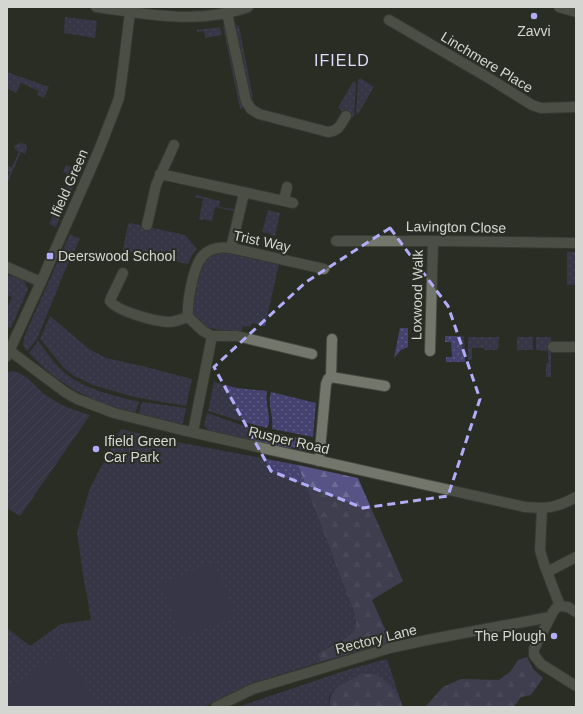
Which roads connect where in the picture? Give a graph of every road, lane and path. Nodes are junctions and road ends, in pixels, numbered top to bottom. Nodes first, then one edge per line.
1 (96, 7) edge
2 (248, 7) edge
3 (559, 7) edge
4 (130, 12) junction
5 (576, 12) edge
6 (227, 13) junction
7 (389, 20) dead end
8 (576, 107) edge
9 (346, 116) dead end
10 (174, 145) dead end
11 (160, 174) junction
12 (287, 187) dead end
13 (244, 193) junction
14 (147, 225) dead end
15 (336, 241) dead end
16 (433, 241) junction
17 (576, 243) edge
18 (231, 248) junction
19 (7, 267) edge
20 (324, 269) dead end
21 (123, 273) dead end
22 (41, 282) junction
23 (188, 317) junction
24 (212, 336) junction
25 (332, 339) dead end
26 (553, 347) dead end
27 (576, 347) edge
28 (430, 351) dead end
29 (9, 354) edge
30 (312, 354) dead end
31 (331, 377) junction
32 (385, 386) dead end
33 (192, 432) junction
34 (319, 461) junction
35 (576, 497) edge
36 (542, 509) junction
37 (576, 557) edge
38 (547, 572) junction
39 (560, 606) junction
40 (576, 612) edge
41 (550, 618) junction
42 (576, 686) edge
43 (216, 707) edge

1 - 4 street
2 - 6 street
3 - 5 street
4 - 6 street
4 - 22 street, Ifield Green
6 - 9 street
7 - 8 street, Linchmere Place
10 - 11 street
11 - 13 street
11 - 14 street
12 - 13 street
13 - 18 street
15 - 16 street, Lavington Close
16 - 17 street, Lavington Close
16 - 28 street, Loxwood Walk
18 - 20 street, Trist Way
18 - 23 street, Trist Way
19 - 22 street
21 - 23 street
22 - 29 street, Ifield Green
23 - 24 street
24 - 30 street
24 - 33 street
25 - 31 street
26 - 27 street
29 - 33 street, Rusper Road
31 - 32 street
31 - 34 street
33 - 34 street, Rusper Road
34 - 36 street, Rusper Road
35 - 36 street, Rusper Road
36 - 38 street
37 - 38 street
38 - 39 street
39 - 40 street
39 - 41 street
41 - 42 street
41 - 43 street, Rectory Lane

